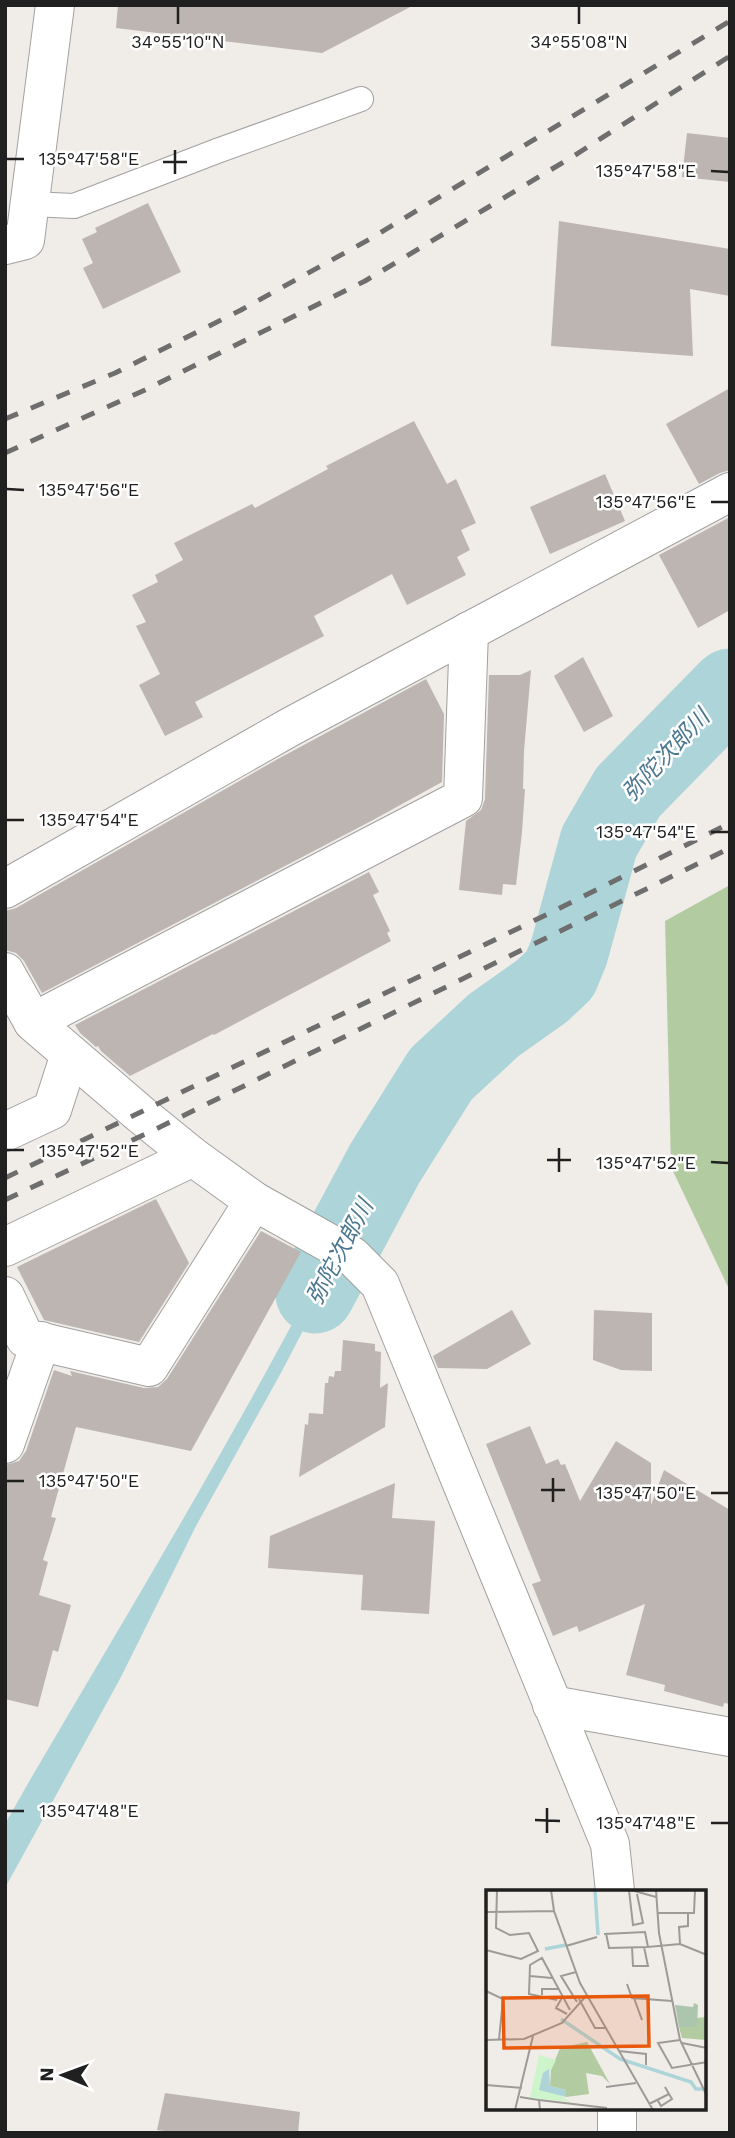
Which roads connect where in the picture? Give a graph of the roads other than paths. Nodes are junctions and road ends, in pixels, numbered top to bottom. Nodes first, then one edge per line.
1 (55, 5) edge
2 (361, 99) dead end
3 (31, 204) junction
4 (5, 245) edge
5 (730, 492) edge
6 (469, 631) junction
7 (5, 889) edge
8 (5, 972) edge
9 (33, 1022) junction
10 (70, 1054) junction
11 (5, 1132) edge
12 (193, 1157) junction
13 (254, 1201) junction
14 (5, 1247) edge
15 (5, 1296) edge
16 (41, 1342) junction
17 (5, 1444) edge
18 (552, 1705) junction
19 (730, 1737) edge
20 (615, 1890) edge
21 (617, 2110) edge
22 (617, 2133) edge

1 - 3 street
2 - 3 lane
3 - 4 street
5 - 6 street
6 - 7 street
6 - 9 street
8 - 9 street
9 - 10 street
10 - 11 street
10 - 12 street
12 - 13 street
12 - 14 street
13 - 16 street
13 - 18 street
15 - 16 street
16 - 17 street
18 - 19 street
18 - 20 street
21 - 22 street

